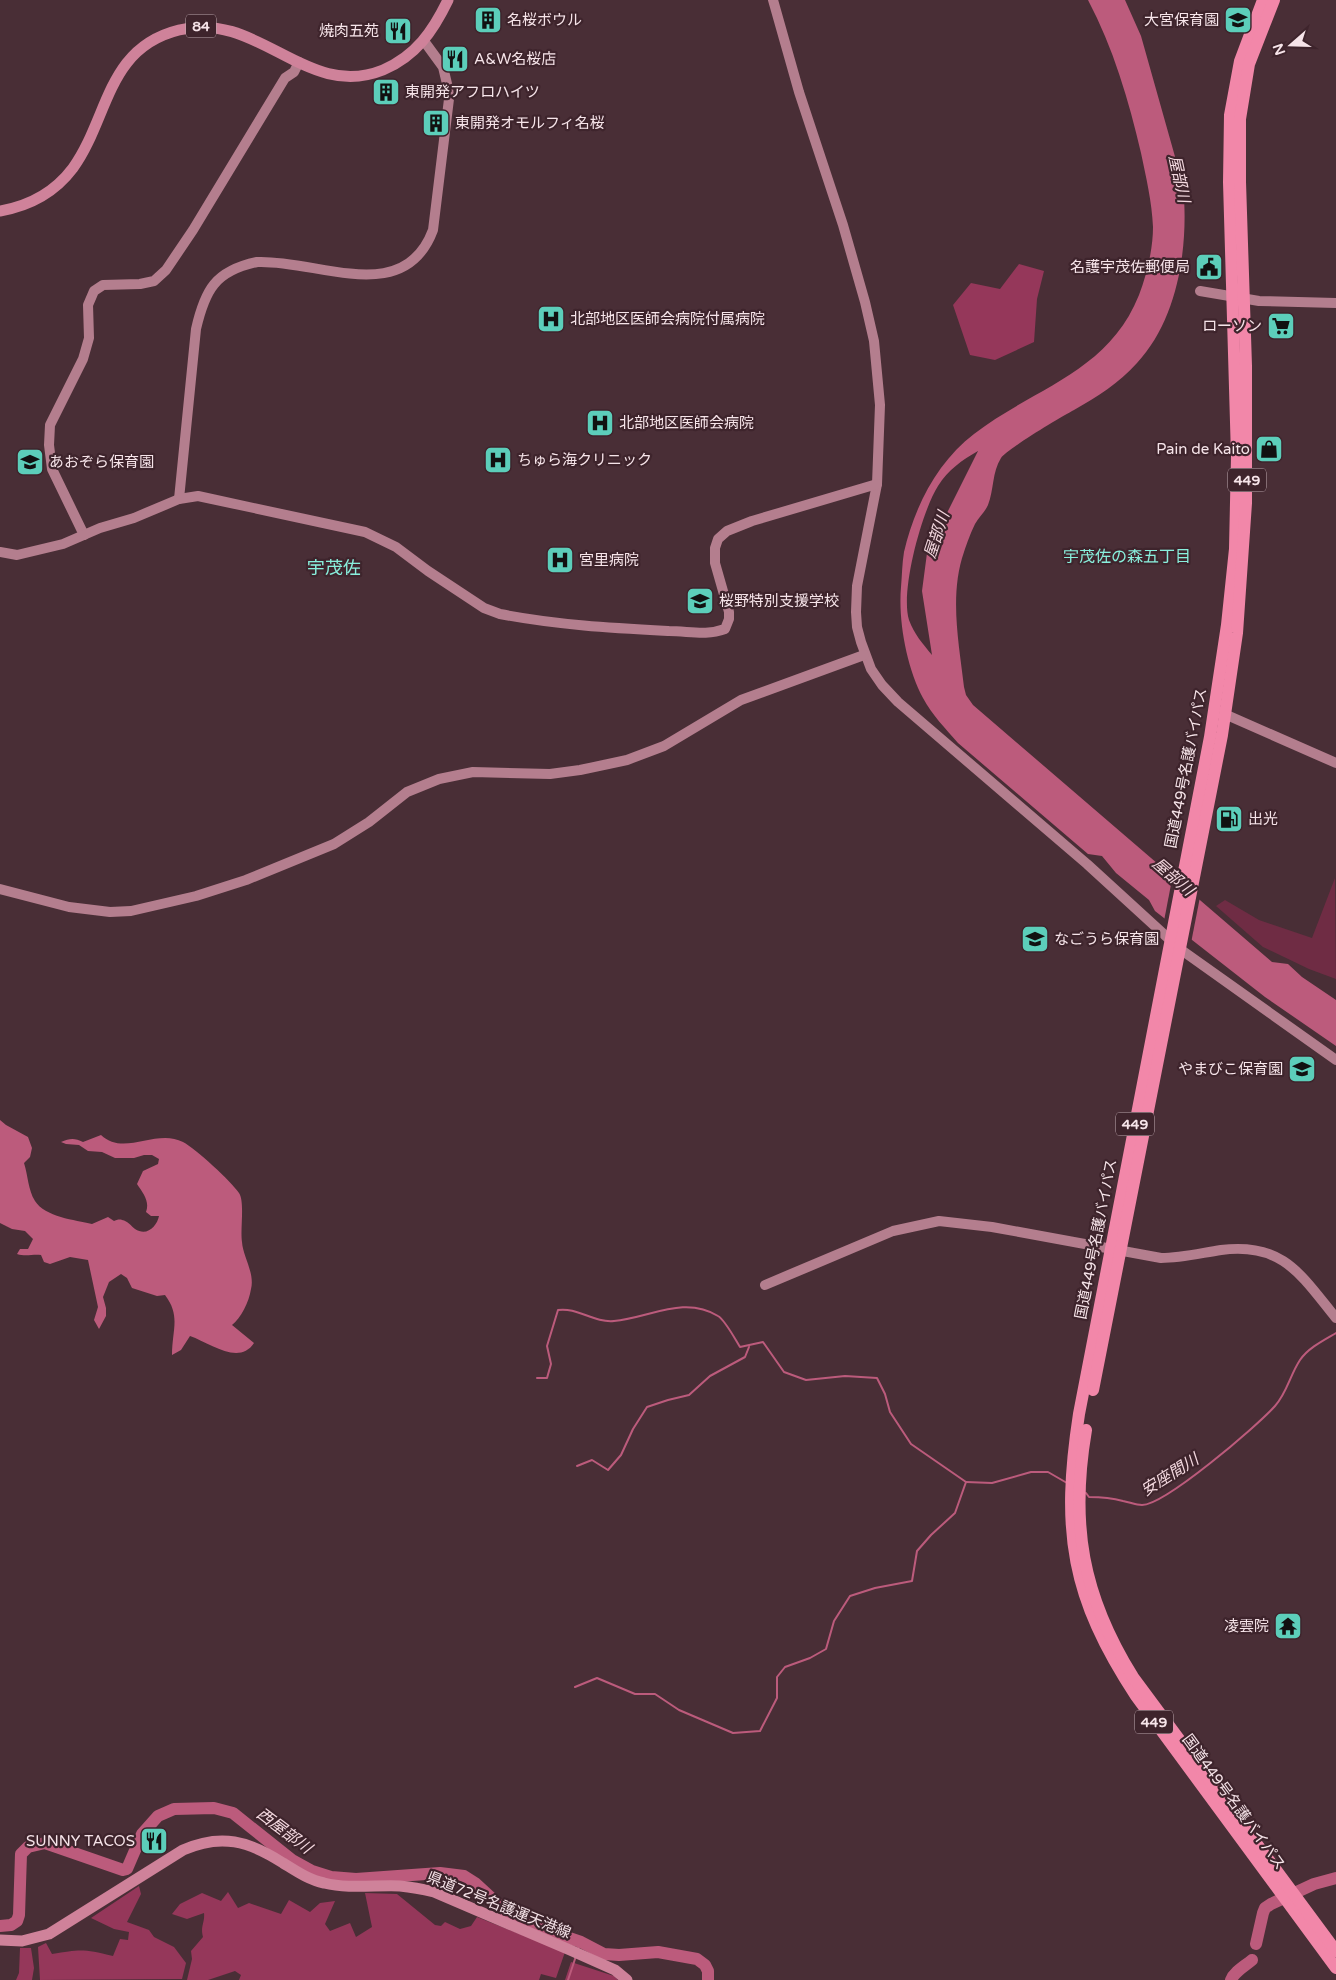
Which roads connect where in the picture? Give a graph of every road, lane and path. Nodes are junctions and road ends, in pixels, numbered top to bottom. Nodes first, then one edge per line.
1 (448, 0) edge
2 (773, 0) edge
3 (1263, 0) edge
4 (1274, 0) edge
5 (1282, 0) edge
6 (1267, 16) junction
7 (424, 41) junction
8 (298, 62) junction
9 (0, 212) edge
10 (1200, 290) dead end
11 (1238, 296) junction
12 (1336, 303) edge
13 (877, 484) junction
14 (180, 500) junction
15 (84, 535) junction
16 (0, 552) edge
17 (864, 655) junction
18 (1220, 712) junction
19 (1336, 763) edge
20 (0, 889) edge
21 (1176, 939) junction
22 (1336, 1060) edge
23 (1116, 1250) junction
24 (765, 1284) dead end
25 (1336, 1318) edge
26 (1311, 1926) junction
27 (0, 1940) edge
28 (1336, 1951) edge
29 (1336, 1968) edge
30 (627, 1980) edge

1 - 7 main road, 84
2 - 13 street
3 - 11 highway, 国道449号名護バイパス / 449
4 - 6 highway, 国道449号名護バイパス / 449
5 - 6 highway
6 - 11 highway, 国道449号名護バイパス / 449
7 - 8 main road, 84
7 - 14 street
8 - 9 main road, 84
8 - 15 street
10 - 11 street
11 - 12 street
11 - 18 highway, 国道449号名護バイパス / 449
13 - 14 street
13 - 17 street
14 - 15 street
15 - 16 street
17 - 20 street
17 - 21 street
18 - 19 street
18 - 21 highway, 国道449号名護バイパス / 449
18 - 21 highway, 国道449号名護バイパス / 449
21 - 22 street
21 - 23 highway, 国道449号名護バイパス / 449
23 - 24 street
23 - 25 street
23 - 26 highway, 国道449号名護バイパス / 449
26 - 28 highway, 国道449号名護バイパス / 449
26 - 29 highway, 国道449号名護バイパス / 449
27 - 30 main road, 県道72号名護運天港線

